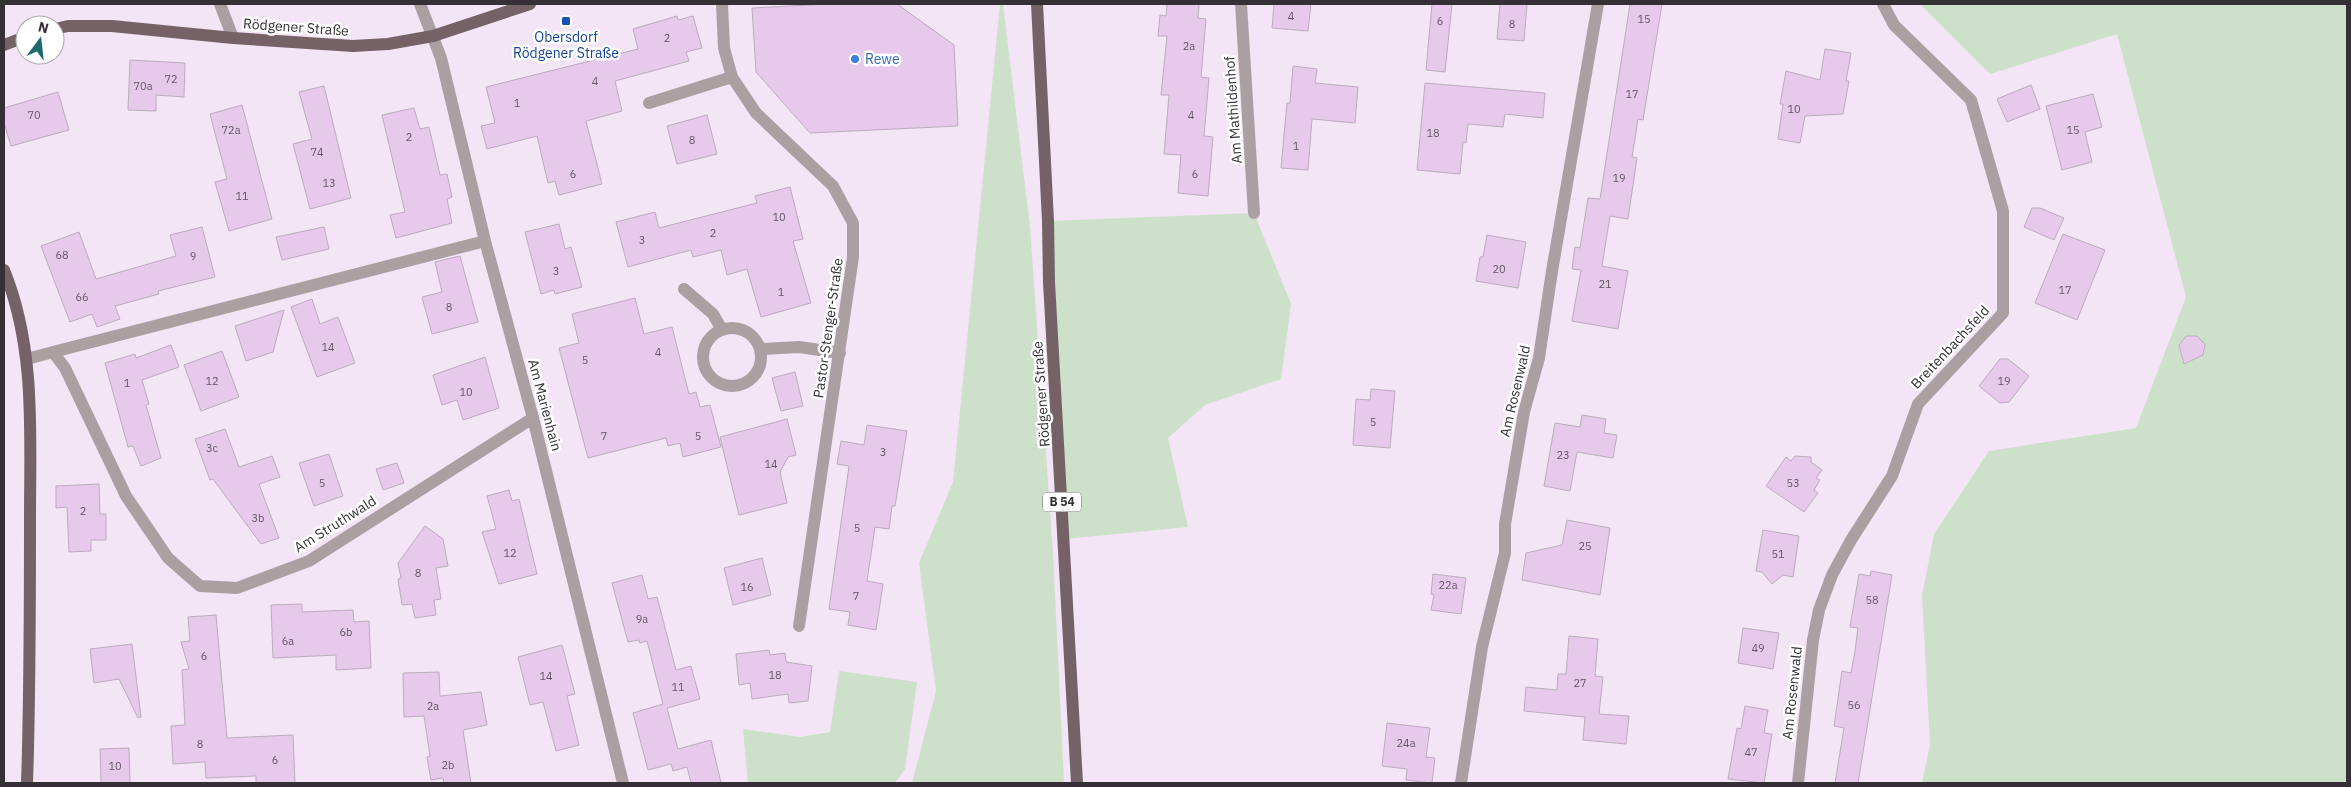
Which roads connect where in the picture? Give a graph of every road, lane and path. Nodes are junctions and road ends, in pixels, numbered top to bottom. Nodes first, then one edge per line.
1 (220, 4) edge
2 (420, 4) edge
3 (530, 4) edge
4 (722, 4) edge
5 (1037, 4) edge
6 (1241, 4) edge
7 (1598, 4) edge
8 (1883, 4) edge
9 (65, 27) edge
10 (433, 36) junction
11 (233, 38) junction
12 (732, 77) junction
13 (649, 103) dead end
14 (1254, 213) dead end
15 (485, 241) junction
16 (4, 270) edge
17 (684, 289) dead end
18 (722, 330) junction
19 (760, 349) junction
20 (53, 352) junction
21 (840, 353) junction
22 (27, 359) junction
23 (533, 418) junction
24 (1892, 476) joint
25 (799, 626) dead end
26 (27, 783) edge
27 (623, 783) edge
28 (1077, 783) edge
29 (1461, 783) edge
30 (1798, 783) edge

1 - 11 street
2 - 10 street, Am Marienhain
3 - 10 main road, Rödgener Straße
4 - 12 street, Pastor-Stenger-Straße
5 - 28 main road, Rödgener Straße / B 54
6 - 14 street, Am Mathildenhof
7 - 29 street, Am Rosenwald
8 - 24 street, Breitenbachsfeld
9 - 11 main road, Rödgener Straße
10 - 11 main road, Rödgener Straße
10 - 15 street, Am Marienhain
12 - 13 street
12 - 21 street, Pastor-Stenger-Straße
15 - 20 street
15 - 23 street, Am Marienhain
16 - 22 main road
17 - 18 street
18 - 19 street
18 - 19 street
19 - 21 street
20 - 22 street
20 - 23 street, Am Struthwald
21 - 25 street, Pastor-Stenger-Straße
22 - 26 main road
23 - 27 street, Am Marienhain
24 - 30 street, Am Rosenwald

